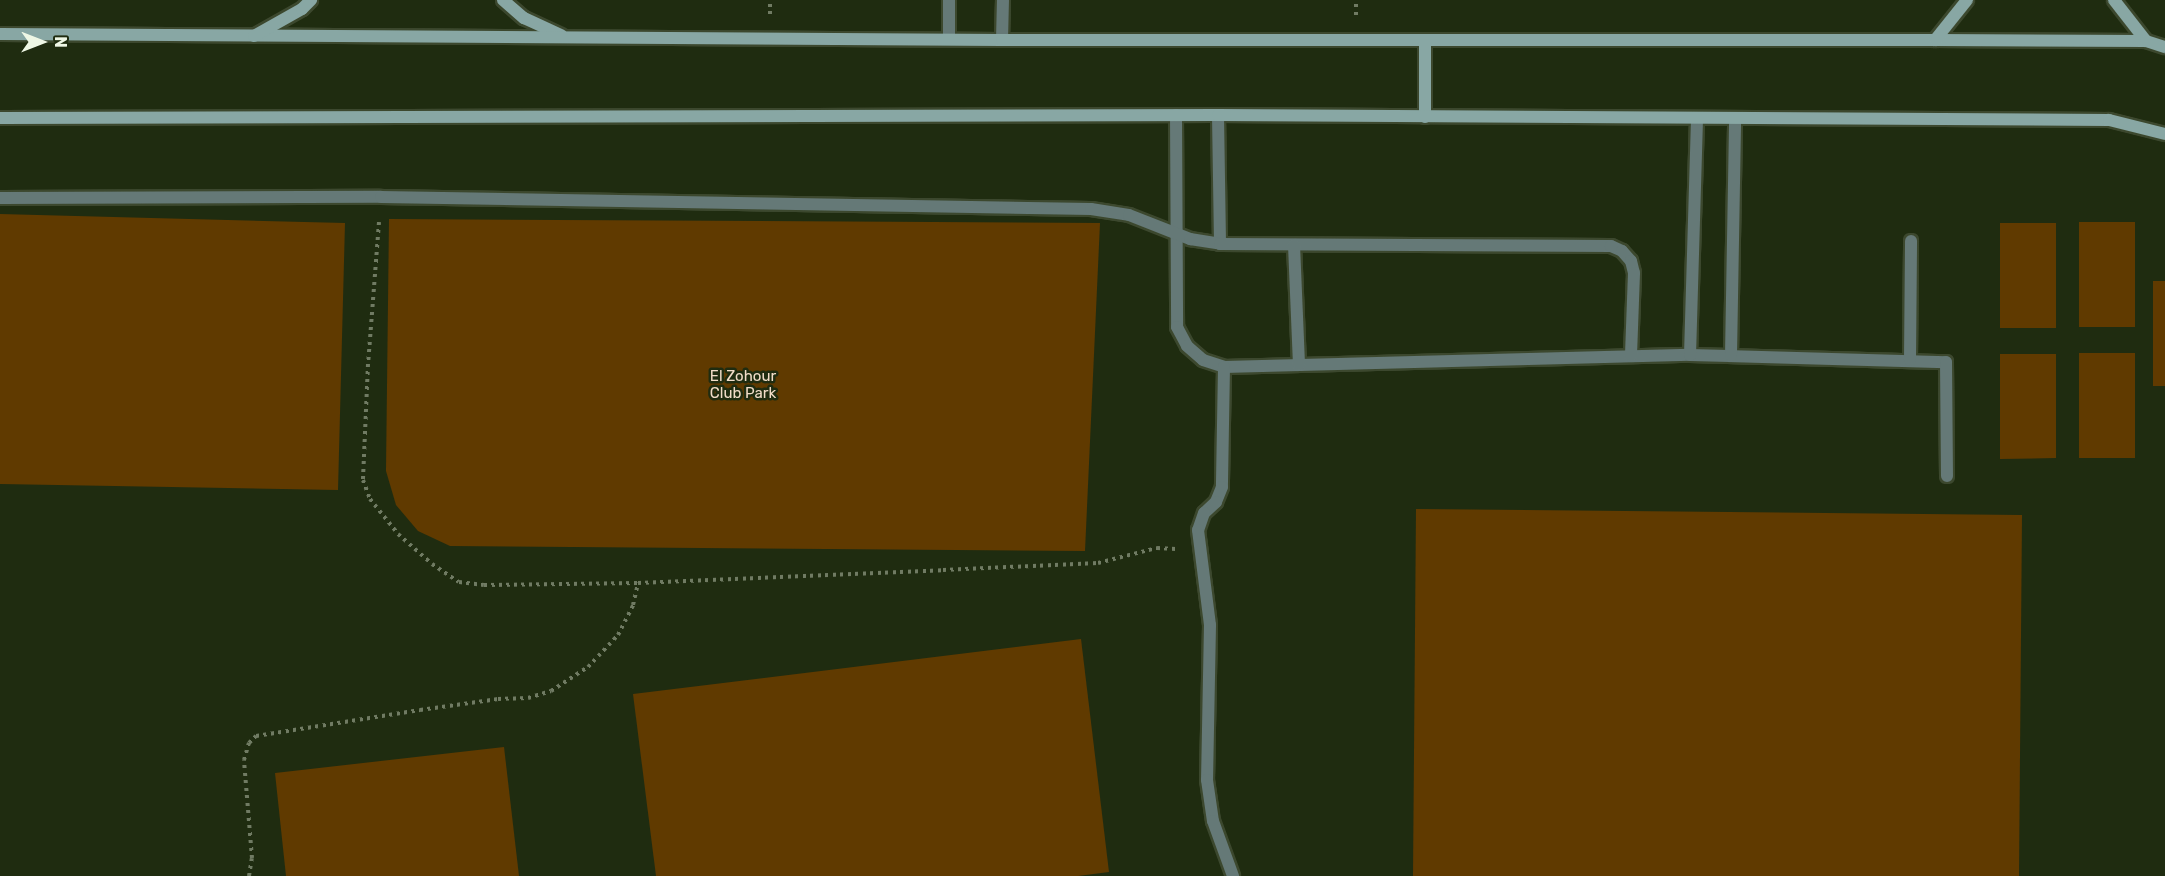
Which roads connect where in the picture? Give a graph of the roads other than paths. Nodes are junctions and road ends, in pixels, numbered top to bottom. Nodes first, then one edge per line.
1 (311, 0) edge
2 (503, 0) edge
3 (949, 0) edge
4 (1003, 0) edge
5 (1967, 0) edge
6 (2114, 0) edge
7 (0, 34) edge
8 (252, 37) junction
9 (565, 37) junction
10 (949, 38) junction
11 (1002, 40) junction
12 (1425, 40) junction
13 (1935, 40) junction
14 (2146, 41) junction
15 (2165, 47) edge
16 (1176, 116) junction
17 (1218, 116) junction
18 (1425, 117) junction
19 (0, 118) edge
20 (1697, 118) junction
21 (1735, 118) junction
22 (2165, 134) edge
23 (0, 198) edge
24 (1175, 234) junction
25 (1911, 241) dead end
26 (1220, 244) junction
27 (1294, 245) junction
28 (1690, 355) junction
29 (1731, 355) junction
30 (1631, 356) junction
31 (1910, 360) junction
32 (1299, 365) junction
33 (1224, 367) junction
34 (1947, 476) dead end
35 (1233, 876) edge

1 - 8 street
2 - 9 street
3 - 10 street
4 - 11 street
5 - 13 street
6 - 14 street
7 - 8 street
8 - 9 street
9 - 10 street
10 - 11 street
11 - 12 street
12 - 13 street
12 - 18 street
13 - 14 street
14 - 15 street
16 - 17 street
16 - 19 street
16 - 24 street
17 - 18 street
17 - 26 street
18 - 20 street
20 - 21 street
20 - 28 street
21 - 22 street
21 - 29 street
23 - 24 street
24 - 26 street
24 - 33 street
25 - 31 street
26 - 27 street
27 - 30 street
27 - 32 street
28 - 29 street
28 - 30 street
29 - 31 street
30 - 32 street
31 - 34 street
32 - 33 street
33 - 35 street

